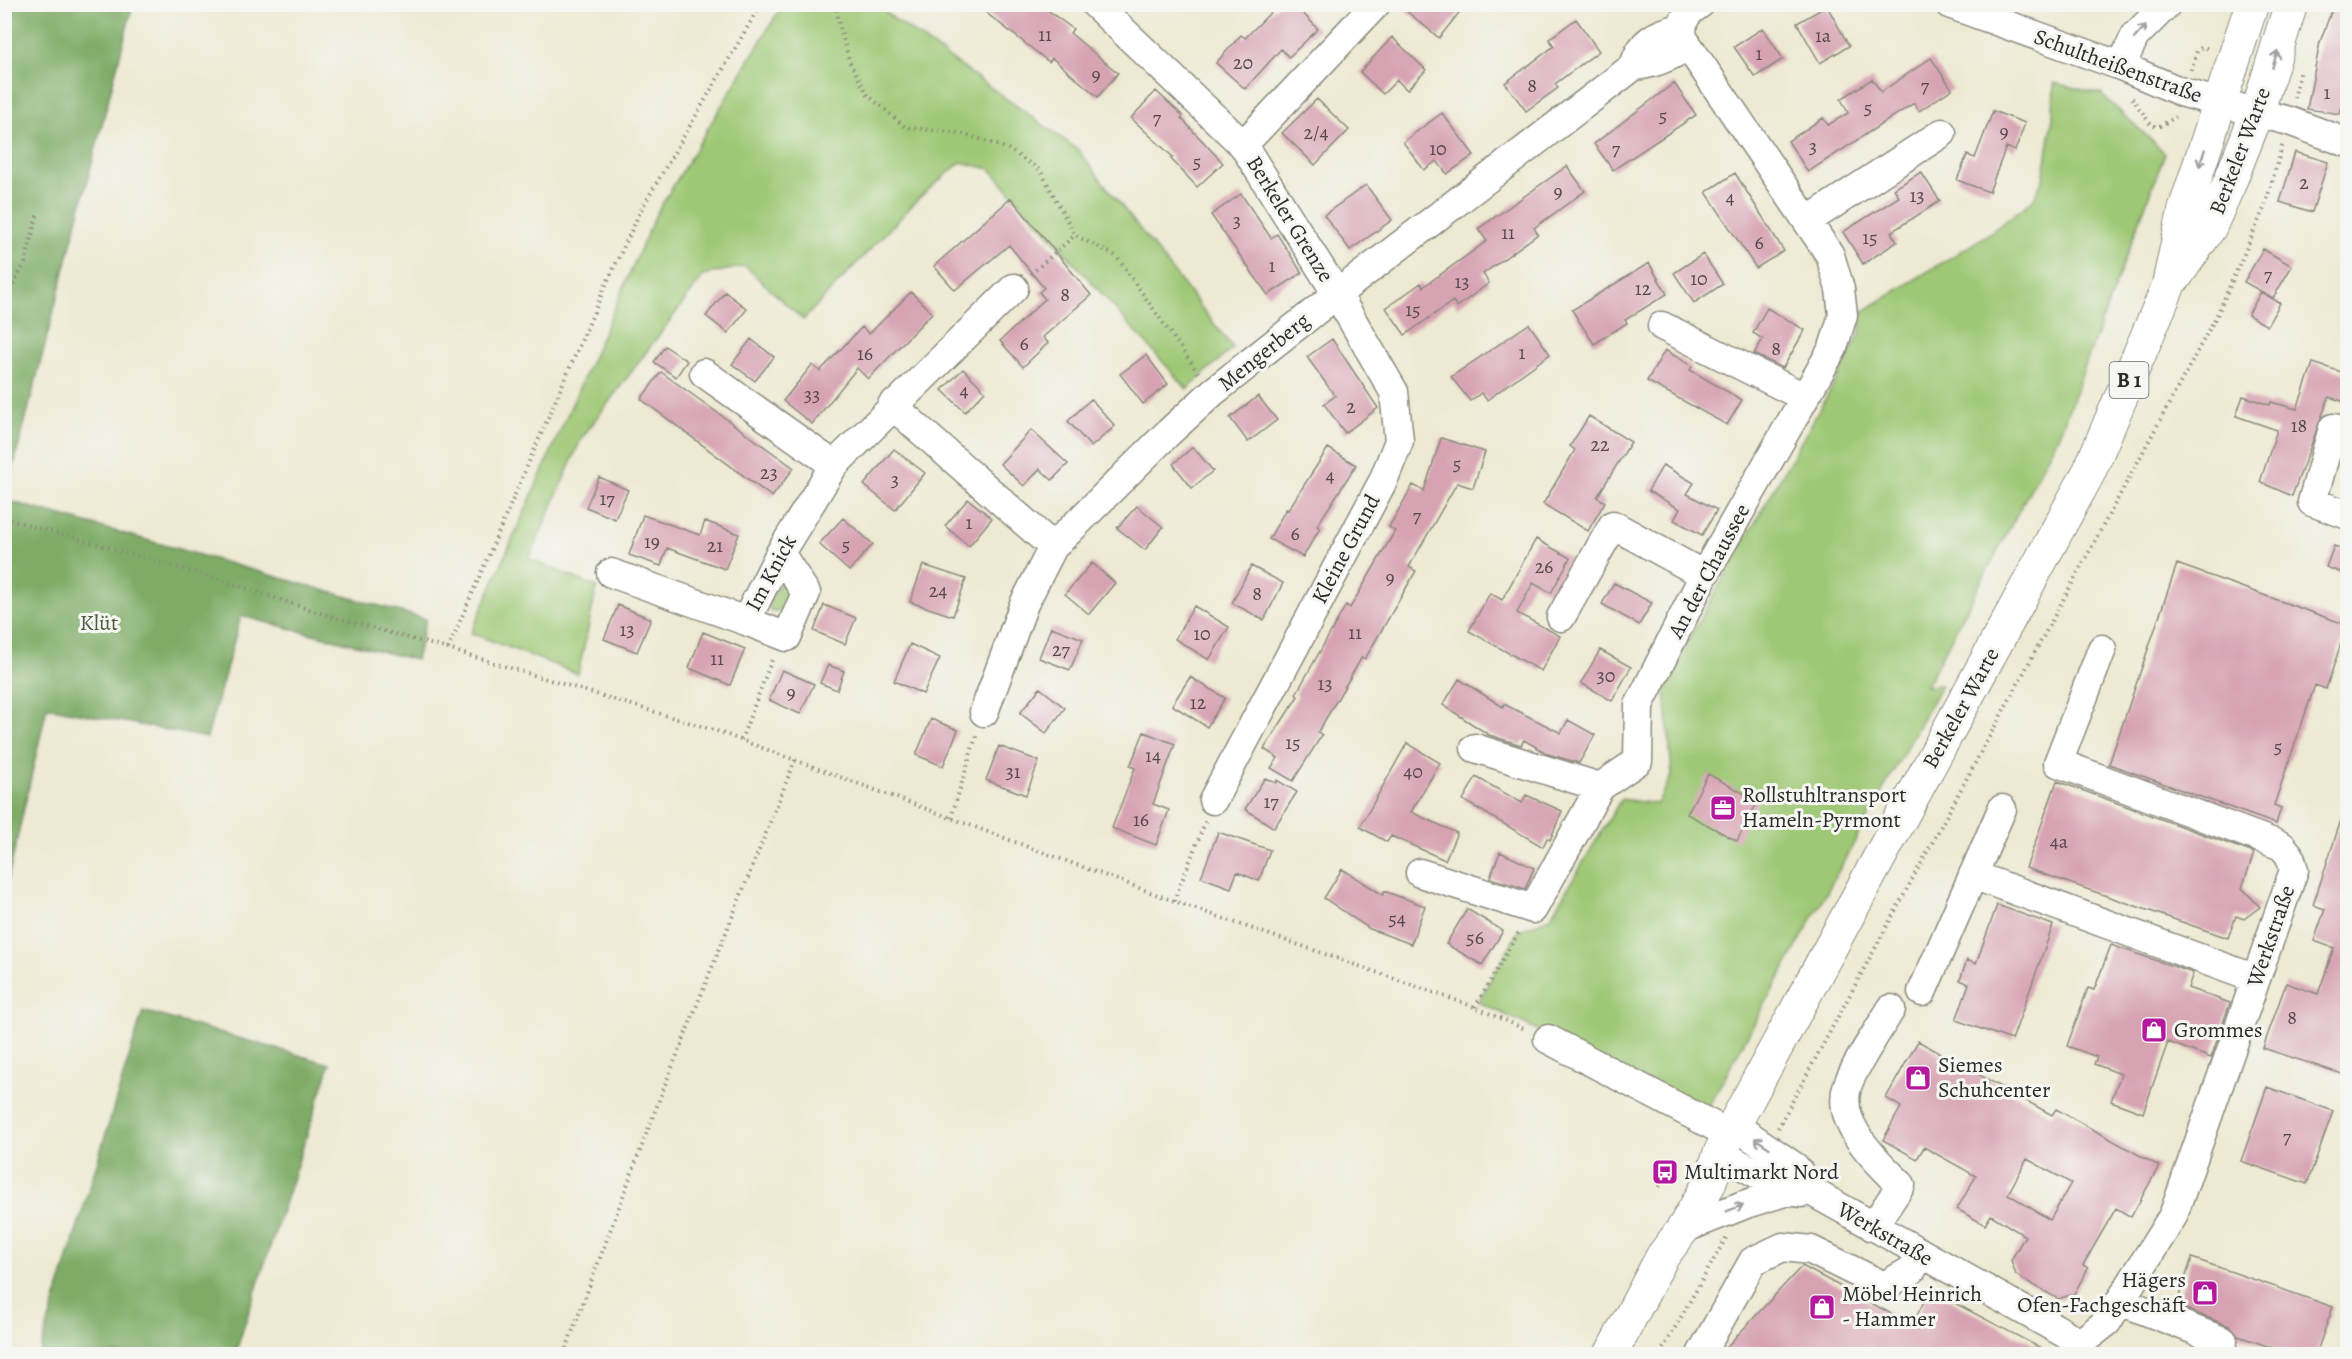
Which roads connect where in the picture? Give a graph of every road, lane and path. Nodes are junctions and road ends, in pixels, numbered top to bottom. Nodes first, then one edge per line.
1 (761, 4) edge
2 (836, 4) edge
3 (1376, 4) edge
4 (1700, 4) edge
5 (1949, 4) edge
6 (2167, 4) edge
7 (2252, 4) edge
8 (2291, 4) edge
9 (1105, 7) edge
10 (1684, 37) junction
11 (2121, 66) junction
12 (2301, 67) dead end
13 (2220, 103) junction
14 (2257, 113) junction
15 (2289, 121) junction
16 (1942, 133) dead end
17 (2348, 143) edge
18 (1243, 145) junction
19 (38, 212) dead end
20 (1807, 221) junction
21 (1075, 235) junction
22 (2168, 287) junction
23 (1014, 288) joint
24 (1337, 294) junction
25 (4, 300) edge
26 (1662, 326) dead end
27 (704, 373) dead end
28 (1213, 392) junction
29 (1804, 398) junction
30 (892, 405) junction
31 (2333, 428) dead end
32 (834, 465) junction
33 (2348, 515) edge
34 (4, 518) edge
35 (1053, 547) junction
36 (780, 554) junction
37 (611, 573) dead end
38 (1704, 575) junction
39 (1561, 617) dead end
40 (746, 621) junction
41 (781, 634) junction
42 (448, 648) junction
43 (2102, 650) dead end
44 (984, 712) joint
45 (741, 740) junction
46 (1475, 748) dead end
47 (795, 760) junction
48 (1600, 787) junction
49 (1214, 800) joint
50 (2002, 809) dead end
51 (951, 818) junction
52 (1420, 873) dead end
53 (1973, 875) junction
54 (1174, 901) junction
55 (1533, 909) junction
56 (2256, 979) junction
57 (1922, 992) dead end
58 (1475, 1007) junction
59 (1891, 1009) dead end
60 (1548, 1039) joint
61 (1728, 1137) junction
62 (1768, 1147) junction
63 (1677, 1158) dead end
64 (1659, 1187) dead end
65 (1788, 1191) junction
66 (1816, 1194) junction
67 (1873, 1227) junction
68 (1683, 1229) junction
69 (1729, 1234) dead end
70 (1920, 1253) junction
71 (1662, 1257) junction
72 (2120, 1301) junction
73 (2223, 1341) dead end
74 (2080, 1349) edge
75 (564, 1354) edge
76 (1611, 1354) edge
77 (1660, 1354) edge
78 (1701, 1354) edge

1 - 42 path
2 - 21 path
3 - 18 street, Berkeler Grenze
4 - 10 street
5 - 11 street, Schultheißenstraße
11 -> 6 street
7 - 13 main road, Berkeler Warte / B 1
14 -> 8 main road, Berkeler Warte / B 1
9 - 18 street, Berkeler Grenze
10 - 20 street, An der Chaussee
10 - 24 street, Mengerberg
11 - 13 street, Schultheißenstraße
12 - 15 path
13 - 14 street, Schultheißenstraße
13 -> 22 main road, Berkeler Warte / B 1
14 - 15 street, Schultheißenstraße
14 - 22 main road, Berkeler Warte / B 1
15 - 17 street, Schultheißenstraße
15 - 62 path
16 - 20 street
18 - 24 street, Berkeler Grenze
19 - 25 path
20 - 29 street, An der Chaussee
21 - 23 path
21 - 28 path
22 - 61 main road, Berkeler Warte / B 1
23 - 30 street, Im Knick
24 - 28 street, Mengerberg
24 - 49 street, Kleine Grund
26 - 29 street
27 - 32 street
28 - 35 street, Mengerberg
29 - 38 street, An der Chaussee
30 - 32 street, Im Knick
30 - 35 street
31 - 33 street
32 - 36 street, Im Knick
34 - 42 path
35 - 44 street, Mengerberg
36 - 40 street, Im Knick
36 - 41 street
37 - 40 street, Im Knick
38 - 39 street
38 - 48 street, An der Chaussee
40 - 41 street
41 - 45 path
42 - 45 path
43 - 56 street, Werkstraße
44 - 51 path
45 - 47 path
46 - 48 street
47 - 51 path
47 - 75 path
48 - 55 street, An der Chaussee
49 - 54 path
50 - 53 street
51 - 54 path
52 - 55 street
53 - 56 street
53 - 57 street
54 - 58 path
55 - 58 path
56 - 72 street, Werkstraße
58 - 60 path
59 - 67 street
60 - 61 street
62 -> 61 street, Werkstraße
61 - 65 street, Werkstraße
61 - 68 main road, Berkeler Warte / B 1
61 - 71 main road, Berkeler Warte / B 1
62 - 66 street, Werkstraße
63 - 64 path
65 - 66 street, Werkstraße
68 -> 65 street
66 - 67 street, Werkstraße
67 - 70 street, Werkstraße
68 - 71 main road, Berkeler Warte / B 1
69 - 77 path
70 - 74 street, Werkstraße
70 - 78 street
71 - 76 main road, Berkeler Warte / B 1
72 - 73 street
72 - 74 street, Werkstraße

